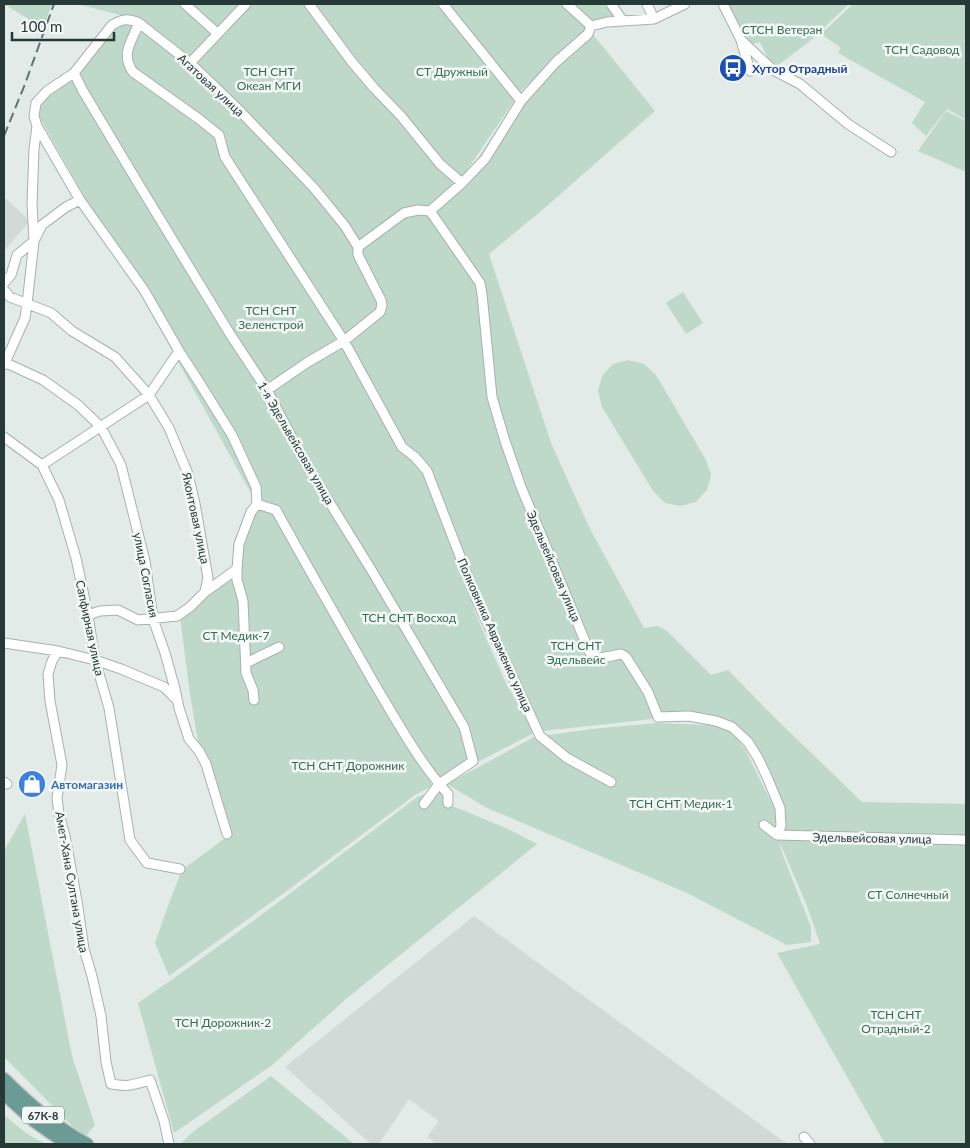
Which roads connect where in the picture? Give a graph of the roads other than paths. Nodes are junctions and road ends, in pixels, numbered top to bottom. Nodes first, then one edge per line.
1 (185, 4) edge
2 (246, 4) edge
3 (309, 4) edge
4 (442, 4) edge
5 (567, 4) edge
6 (611, 4) edge
7 (648, 4) edge
8 (685, 4) edge
9 (723, 4) edge
10 (654, 19) junction
11 (623, 21) junction
12 (139, 23) junction
13 (590, 30) junction
14 (217, 34) junction
15 (741, 40) junction
16 (190, 63) junction
17 (750, 71) dead end
18 (74, 73) junction
19 (521, 101) junction
20 (37, 126) junction
21 (891, 152) dead end
22 (462, 183) junction
23 (80, 200) junction
24 (430, 211) junction
25 (34, 242) junction
26 (358, 247) junction
27 (4, 283) edge
28 (4, 290) edge
29 (27, 304) junction
30 (344, 341) junction
31 (179, 351) junction
32 (4, 363) edge
33 (267, 390) junction
34 (149, 395) junction
35 (101, 427) junction
36 (4, 437) edge
37 (42, 465) junction
38 (257, 504) junction
39 (237, 569) junction
40 (205, 592) junction
41 (88, 615) junction
42 (154, 619) junction
43 (4, 643) edge
44 (279, 647) dead end
45 (58, 651) junction
46 (95, 660) junction
47 (246, 663) junction
48 (177, 700) junction
49 (254, 700) dead end
50 (611, 782) dead end
51 (439, 784) junction
52 (448, 803) dead end
53 (424, 804) dead end
54 (764, 826) dead end
55 (227, 834) dead end
56 (777, 835) junction
57 (966, 840) edge
58 (180, 869) dead end
59 (4, 1079) edge
60 (4, 1094) edge
61 (67, 1144) edge
62 (87, 1144) edge
63 (169, 1144) edge

1 - 14 street
2 - 14 street
3 - 22 street
4 - 19 street
5 - 13 street
6 - 11 street
7 - 10 street
8 - 10 street
9 - 15 street
10 - 11 street
11 - 13 street
12 - 16 street, Агатовая улица
12 - 18 street
12 - 30 street, Полковника Авраменко улица
13 - 19 street
14 - 16 street
15 - 17 street
15 - 21 street
16 - 26 street, Агатовая улица
18 - 20 street
18 - 33 street, 1-я Эдельвейсовая улица
19 - 22 street
20 - 23 street
20 - 25 street
22 - 24 street
23 - 25 street
23 - 31 street
24 - 26 street
24 - 56 street, Эдельвейсовая улица
25 - 27 street
25 - 29 street
26 - 30 street, Агатовая улица
28 - 29 street, Яхонтовая улица
29 - 32 street
29 - 34 street, Яхонтовая улица
30 - 33 street, Агатовая улица
30 - 50 street, Полковника Авраменко улица
31 - 34 street
31 - 38 street
32 - 35 street, улица Согласия
33 - 51 street, 1-я Эдельвейсовая улица
34 - 35 street
34 - 40 street, Яхонтовая улица
35 - 37 street
35 - 42 street, улица Согласия
36 - 37 street, Сапфирная улица
37 - 41 street, Сапфирная улица
38 - 39 street
38 - 51 street
39 - 40 street
39 - 47 street
40 - 42 street
41 - 42 street
41 - 46 street, Сапфирная улица
42 - 48 street, улица Согласия
43 - 45 street
44 - 47 street
45 - 46 street
45 - 63 street, Амет-Хана Султана улица
46 - 48 street
46 - 58 street, Сапфирная улица
47 - 49 street
48 - 55 street, улица Согласия
51 - 52 street
51 - 53 street, 1-я Эдельвейсовая улица
54 - 56 street
56 - 57 street, Эдельвейсовая улица
59 - 62 main road, 67К-8
60 - 61 main road, 67К-8

